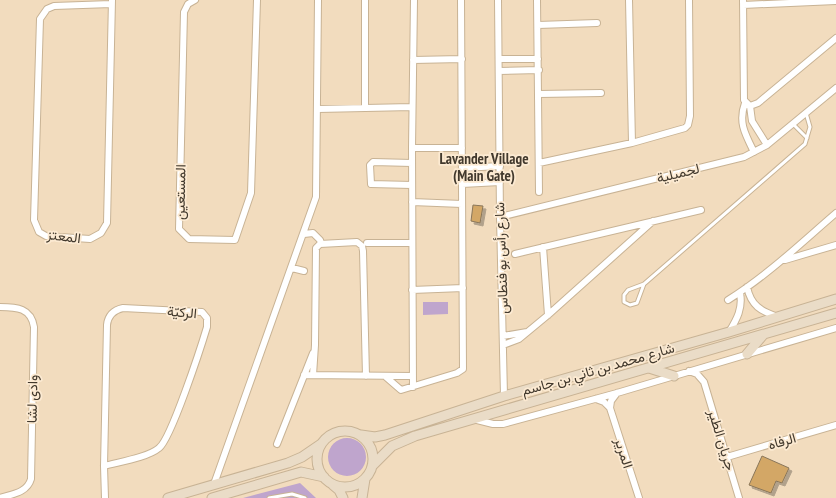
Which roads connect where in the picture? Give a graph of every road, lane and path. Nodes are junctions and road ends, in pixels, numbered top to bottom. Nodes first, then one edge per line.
1 (194, 0) edge
2 (257, 0) edge
3 (318, 0) edge
4 (365, 0) edge
5 (414, 0) edge
6 (461, 0) edge
7 (498, 0) edge
8 (538, 0) edge
9 (629, 0) edge
10 (689, 0) edge
11 (836, 1) edge
12 (111, 2) edge
13 (743, 3) edge
14 (597, 23) dead end
15 (538, 26) junction
16 (836, 38) edge
17 (462, 59) junction
18 (499, 59) junction
19 (538, 59) junction
20 (413, 60) junction
21 (539, 70) junction
22 (499, 71) junction
23 (836, 88) edge
24 (601, 93) dead end
25 (539, 94) junction
26 (747, 104) junction
27 (412, 107) junction
28 (318, 108) junction
29 (365, 108) junction
30 (806, 113) junction
31 (793, 124) junction
32 (808, 138) junction
33 (632, 143) junction
34 (767, 145) junction
35 (412, 148) junction
36 (462, 148) junction
37 (754, 152) junction
38 (412, 163) junction
39 (539, 163) junction
40 (500, 166) junction
41 (462, 168) junction
42 (500, 182) junction
43 (462, 184) junction
44 (412, 185) junction
45 (539, 192) dead end
46 (412, 202) junction
47 (462, 204) junction
48 (701, 210) dead end
49 (836, 213) edge
50 (500, 217) junction
51 (653, 221) junction
52 (304, 234) junction
53 (367, 243) dead end
54 (412, 243) junction
55 (321, 244) junction
56 (836, 245) edge
57 (543, 247) junction
58 (515, 254) dead end
59 (782, 261) junction
60 (292, 268) junction
61 (304, 271) dead end
62 (644, 284) junction
63 (463, 288) junction
64 (747, 288) junction
65 (412, 290) junction
66 (740, 292) junction
67 (836, 299) edge
68 (728, 300) dead end
69 (0, 307) edge
70 (836, 313) edge
71 (548, 315) junction
72 (778, 317) junction
73 (836, 328) edge
74 (527, 332) junction
75 (729, 332) junction
76 (763, 334) junction
77 (503, 336) junction
78 (316, 345) junction
79 (503, 345) junction
80 (747, 354) junction
81 (710, 365) junction
82 (649, 368) junction
83 (689, 371) junction
84 (304, 375) junction
85 (313, 375) junction
86 (366, 376) junction
87 (386, 376) junction
88 (413, 376) junction
89 (674, 376) junction
90 (704, 382) junction
91 (413, 387) junction
92 (616, 393) junction
93 (504, 396) junction
94 (596, 399) junction
95 (610, 408) junction
96 (473, 420) junction
97 (836, 425) edge
98 (361, 435) junction
99 (322, 443) junction
100 (277, 444) dead end
101 (727, 457) junction
102 (104, 466) junction
103 (372, 466) junction
104 (324, 477) junction
105 (365, 479) junction
106 (214, 484) junction
107 (332, 484) junction
108 (106, 497) edge
109 (0, 498) edge
110 (168, 498) edge
111 (212, 498) edge
112 (269, 498) edge
113 (305, 498) edge
114 (343, 498) edge
115 (362, 498) edge
116 (638, 498) edge
117 (739, 498) edge

1 - 2 street, المستعين
3 - 28 street
4 - 29 street
5 - 20 street
6 - 17 street
7 - 18 street, شارع رأس بو فنطاس
8 - 15 street
9 - 33 street
10 - 33 street
11 - 13 street
12 - 12 street, المعتز
13 - 26 street
14 - 15 street
15 - 19 street
16 - 26 street
17 - 20 street
17 - 36 street
18 - 19 street
18 - 22 street, شارع رأس بو فنطاس
19 - 21 street
20 - 27 street
21 - 22 street
21 - 25 street
22 - 40 street, شارع رأس بو فنطاس
23 - 30 street, لجميلية
24 - 25 street
25 - 39 street
26 - 34 street
26 - 37 street
27 - 29 street
27 - 35 street
28 - 29 street
28 - 52 street
30 - 31 street, لجميلية
30 - 32 lane
31 - 32 lane
31 - 34 street, لجميلية
32 - 62 lane
33 - 39 street
34 - 37 street, لجميلية
35 - 36 street
35 - 38 street
36 - 41 street
37 - 50 street, لجميلية
38 - 44 street
38 - 44 street
39 - 45 street
40 - 41 street
40 - 42 street, شارع رأس بو فنطاس
41 - 43 street
42 - 43 street
42 - 50 street, شارع رأس بو فنطاس
43 - 47 street
44 - 46 street
46 - 47 street
46 - 54 street
47 - 63 street
48 - 51 street
49 - 59 street
50 - 77 street, شارع رأس بو فنطاس
51 - 57 street
51 - 71 street
52 - 55 street
52 - 60 street
53 - 54 street
54 - 65 street
55 - 78 street
55 - 86 street
56 - 59 street
57 - 58 street
57 - 71 street
59 - 64 street
60 - 61 street
60 - 106 street
62 - 62 lane
63 - 65 street
63 - 91 street
64 - 66 street
64 - 72 street
65 - 88 street
66 - 68 street
66 - 75 street
67 - 72 main road, شارع محمد بن ثاني بن جاسم
69 - 109 street, وادى لشا
70 - 76 main road, شارع محمد بن ثاني بن جاسم
71 - 74 street
72 - 75 main road, شارع محمد بن ثاني بن جاسم
73 - 80 street, شارع محمد بن ثاني بن جاسم
74 - 77 street
74 - 79 street
75 - 93 main road, شارع محمد بن ثاني بن جاسم
76 - 80 main road
76 - 82 main road, شارع محمد بن ثاني بن جاسم
77 - 79 street, شارع رأس بو فنطاس
78 - 84 street
78 - 85 street
79 - 93 street, شارع رأس بو فنطاس
80 - 81 street, شارع محمد بن ثاني بن جاسم
81 - 83 street, شارع محمد بن ثاني بن جاسم
81 - 90 street
82 - 89 main road
82 - 96 main road, شارع محمد بن ثاني بن جاسم
83 - 89 street, شارع محمد بن ثاني بن جاسم
83 - 90 street
84 - 85 street
84 - 100 street
85 - 86 street
86 - 87 street
87 - 88 street
87 - 91 street
88 - 91 street
89 - 92 street, شارع محمد بن ثاني بن جاسم
90 - 101 street, جريان الطير
92 - 94 street, شارع محمد بن ثاني بن جاسم
92 - 95 street
93 - 98 main road, شارع محمد بن ثاني بن جاسم
94 - 95 street
94 - 96 street, شارع محمد بن ثاني بن جاسم
95 - 116 street, المرير
96 - 103 main road, شارع محمد بن ثاني بن جاسم
97 - 101 street, الرفاه
98 - 99 main road
98 - 103 main road
99 - 104 main road
99 - 106 main road
101 - 117 street, جريان الطير
102 - 102 street, الركيّة
102 - 108 street, الركيّة
103 - 105 main road
104 - 107 main road
104 - 111 main road
105 - 107 main road
105 - 115 main road
106 - 110 main road
107 - 114 main road
112 - 113 lane

